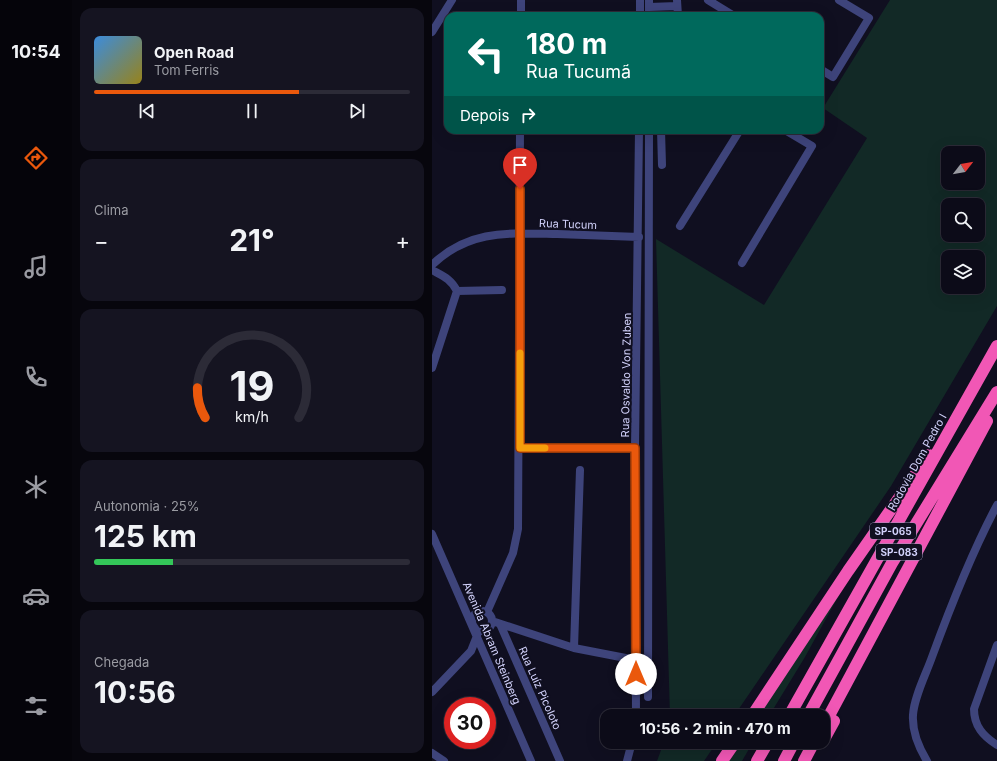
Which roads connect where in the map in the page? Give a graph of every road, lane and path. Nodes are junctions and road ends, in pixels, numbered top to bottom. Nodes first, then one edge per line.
1 (452, 0) edge
2 (521, 0) edge
3 (640, 0) edge
4 (708, 0) edge
5 (839, 0) edge
6 (649, 3) edge
7 (677, 3) edge
8 (444, 12) edge
9 (521, 12) edge
10 (640, 12) edge
11 (728, 12) edge
12 (444, 13) edge
13 (432, 32) edge
14 (824, 71) edge
15 (520, 134) edge
16 (640, 134) edge
17 (649, 134) edge
18 (661, 134) edge
19 (738, 134) edge
20 (792, 134) edge
21 (662, 165) dead end
22 (680, 226) dead end
23 (519, 233) junction
24 (639, 237) junction
25 (742, 262) dead end
26 (432, 265) edge
27 (432, 270) edge
28 (502, 290) dead end
29 (457, 291) junction
30 (997, 346) edge
31 (432, 368) edge
32 (997, 392) edge
33 (964, 402) junction
34 (997, 403) edge
35 (520, 448) junction
36 (635, 448) junction
37 (580, 470) dead end
38 (997, 505) edge
39 (432, 534) edge
40 (906, 576) junction
41 (487, 612) junction
42 (496, 623) junction
43 (840, 623) junction
44 (473, 626) junction
45 (477, 636) junction
46 (997, 645) edge
47 (574, 648) junction
48 (636, 660) junction
49 (432, 692) edge
50 (648, 697) dead end
51 (636, 709) edge
52 (757, 709) edge
53 (788, 709) edge
54 (793, 709) edge
55 (812, 709) edge
56 (830, 714) edge
57 (830, 728) edge
58 (997, 745) edge
59 (630, 749) edge
60 (730, 749) edge
61 (764, 749) edge
62 (770, 749) edge
63 (790, 749) edge
64 (810, 749) edge
65 (819, 749) edge
66 (432, 753) edge
67 (444, 761) edge
68 (531, 761) edge
69 (560, 761) edge
70 (627, 761) edge
71 (722, 761) edge
72 (757, 761) edge
73 (764, 761) edge
74 (784, 761) edge
75 (804, 761) edge
76 (812, 761) edge
77 (927, 761) edge

1 - 8 street
2 - 9 street
3 - 10 street
4 - 11 street
5 - 14 street
6 - 7 street
12 - 13 street
15 - 23 street
16 - 24 street, Rua Osvaldo Von Zuben
17 - 50 street, Rua Osvaldo Von Zuben
18 - 21 street
19 - 22 street
20 - 25 street
23 - 24 street, Rua Tucum
23 - 26 street, Rua Tucum
23 - 35 street
24 - 36 street, Rua Osvaldo Von Zuben
27 - 29 street
28 - 29 street
29 - 31 street
30 - 33 highway, Rodovia Dom Pedro I / SP-065
32 - 55 highway, SP-083
33 - 43 highway, Rodovia Dom Pedro I / SP-065
33 - 52 highway
34 - 40 highway, SP-065
35 - 36 street
35 - 41 street
36 - 48 street, Rua Osvaldo Von Zuben
37 - 47 street
38 - 77 street
39 - 44 street, Avenida Abram Steinberg
40 - 56 highway, SP-065
40 - 57 highway
41 - 42 street
41 - 44 street
42 - 44 street
42 - 47 street
42 - 69 street, Rua Luíz Picoloto
43 - 53 highway
43 - 54 highway, Rodovia Dom Pedro I / SP-065
44 - 45 street, Avenida Abram Steinberg
45 - 49 street
45 - 68 street, Avenida Abram Steinberg
46 - 58 street
47 - 48 street
48 - 51 street, Rua Osvaldo Von Zuben
59 - 70 street
60 - 71 highway
61 - 72 highway
62 - 73 highway
63 - 74 highway
64 - 75 highway
65 - 76 highway
66 - 67 street

